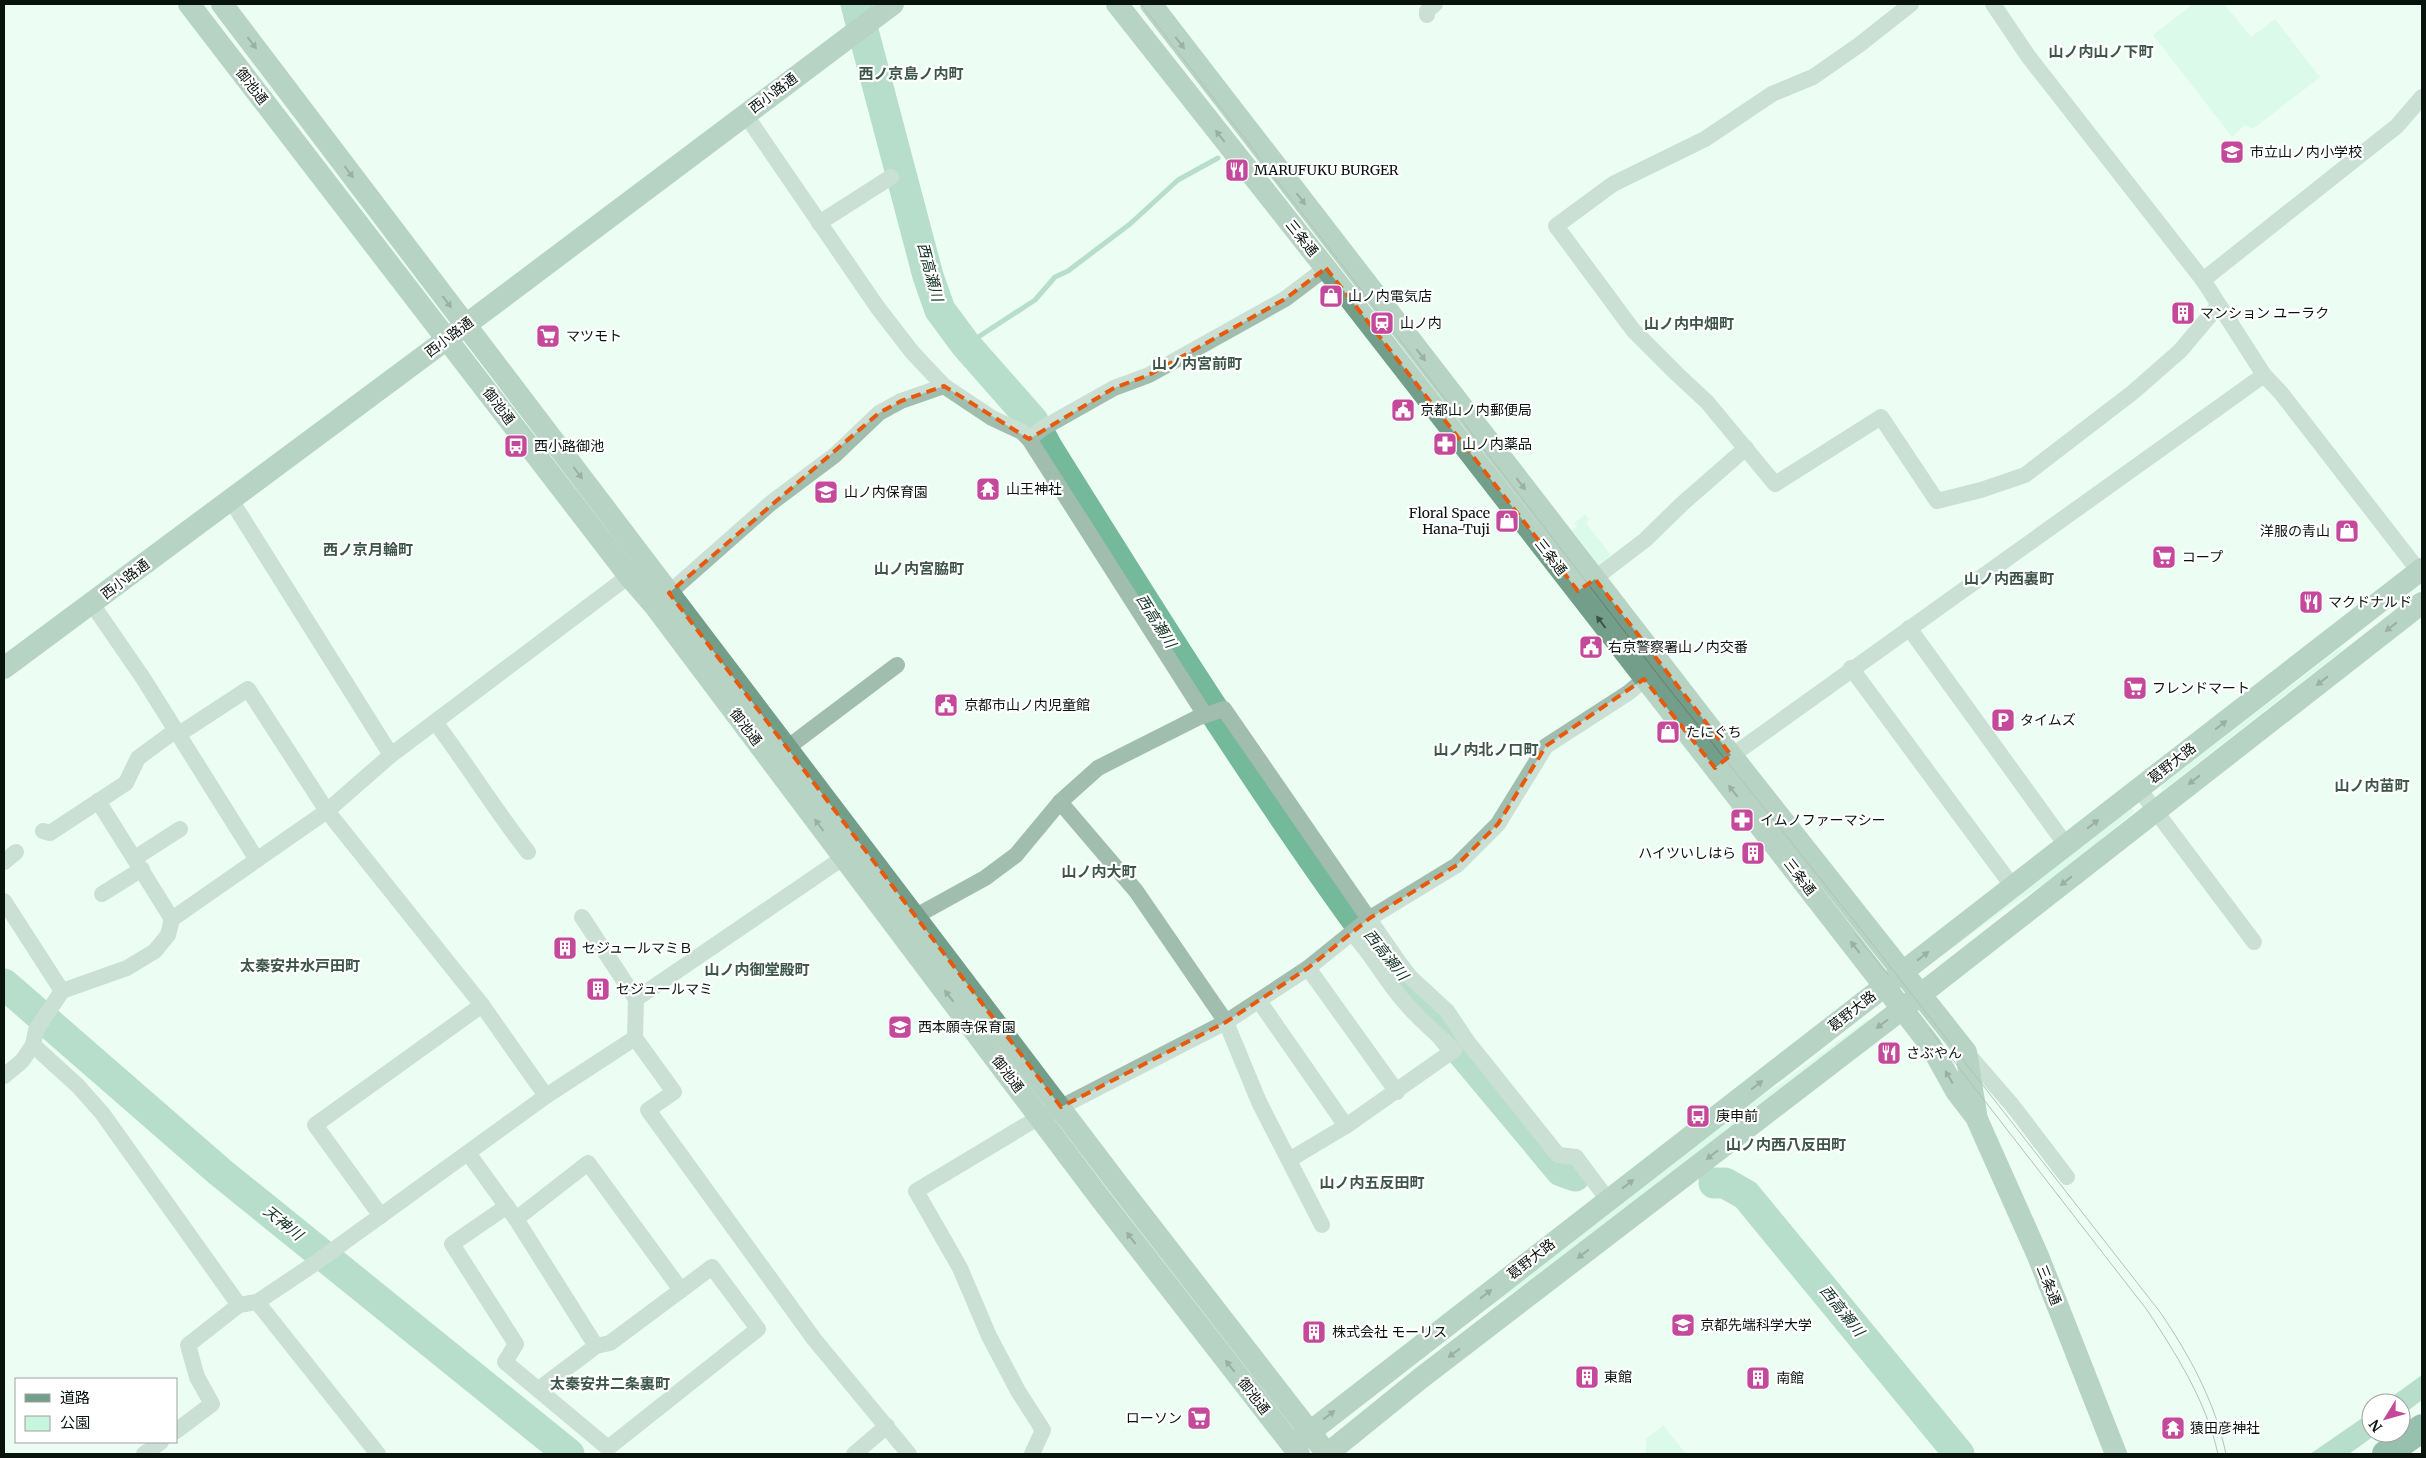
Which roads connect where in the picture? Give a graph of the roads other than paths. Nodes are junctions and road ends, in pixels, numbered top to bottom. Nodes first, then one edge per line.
1 (189, 4) edge
2 (222, 4) edge
3 (893, 4) edge
4 (1117, 4) edge
5 (1151, 4) edge
6 (1911, 4) edge
7 (1993, 4) edge
8 (2422, 97) edge
9 (745, 114) junction
10 (891, 176) dead end
11 (819, 223) junction
12 (1326, 268) junction
13 (2203, 280) junction
14 (2218, 306) junction
15 (456, 332) junction
16 (2264, 375) junction
17 (944, 386) junction
18 (1035, 434) junction
19 (1746, 448) junction
20 (232, 500) junction
21 (638, 570) junction
22 (2421, 572) edge
23 (1586, 585) junction
24 (662, 599) junction
25 (2422, 603) edge
26 (92, 604) junction
27 (1909, 628) junction
28 (2345, 628) junction
29 (2361, 651) junction
30 (897, 665) dead end
31 (4, 668) edge
32 (1851, 668) junction
33 (1645, 679) junction
34 (1211, 713) junction
35 (435, 722) junction
36 (177, 732) junction
37 (779, 754) junction
38 (391, 755) junction
39 (1723, 761) junction
40 (2139, 789) junction
41 (98, 801) junction
42 (1060, 802) junction
43 (328, 811) junction
44 (2155, 811) junction
45 (180, 829) dead end
46 (43, 830) dead end
47 (2066, 845) junction
48 (852, 851) junction
49 (528, 852) dead end
50 (257, 860) junction
51 (138, 863) junction
52 (2013, 887) junction
53 (102, 894) dead end
54 (4, 901) edge
55 (915, 916) junction
56 (582, 917) dead end
57 (1370, 918) junction
58 (172, 919) junction
59 (896, 927) junction
60 (1352, 933) junction
61 (2254, 942) dead end
62 (1308, 968) junction
63 (1903, 972) junction
64 (1884, 986) junction
65 (62, 990) junction
66 (1920, 994) junction
67 (636, 999) junction
68 (1259, 1001) junction
69 (482, 1005) junction
70 (1902, 1009) junction
71 (1226, 1022) junction
72 (35, 1038) junction
73 (635, 1038) junction
74 (1966, 1052) junction
75 (4, 1076) edge
76 (1397, 1092) junction
77 (546, 1096) junction
78 (1061, 1107) junction
79 (1040, 1117) junction
80 (1976, 1118) junction
81 (1346, 1126) junction
82 (468, 1152) junction
83 (1289, 1160) junction
84 (2067, 1176) dead end
85 (1608, 1200) junction
86 (512, 1212) junction
87 (380, 1216) junction
88 (1322, 1224) dead end
89 (681, 1290) junction
90 (257, 1302) junction
91 (239, 1305) junction
92 (596, 1346) junction
93 (539, 1389) junction
94 (887, 1426) junction
95 (2422, 1428) edge
96 (178, 1430) edge
97 (1308, 1431) junction
98 (160, 1443) edge
99 (1291, 1452) edge
100 (144, 1454) edge
101 (378, 1454) edge
102 (854, 1454) edge
103 (909, 1454) edge
104 (1032, 1454) edge
105 (1327, 1454) edge
106 (2116, 1454) edge
107 (2386, 1454) edge

1 - 15 street, 御池通
2 -> 15 street, 御池通
3 - 9 street, 西小路通
12 -> 4 street, 三条通
5 -> 23 street, 三条通
6 - 19 street
7 - 13 street
8 - 13 street
9 - 11 street
9 - 15 street, 西小路通
10 - 11 street
11 - 17 street
12 - 18 street
12 - 23 street, 三条通
13 - 14 street
14 - 16 street
14 - 19 street
15 - 20 street, 西小路通
15 - 21 street, 御池通
16 - 22 street
16 - 27 street
17 - 18 street
17 - 24 street
18 - 34 street
19 - 23 street
20 - 26 street, 西小路通
20 - 38 street
21 - 24 street, 御池通
21 - 35 street
22 - 28 street, 葛野大路
33 -> 23 street, 三条通
23 - 39 street, 三条通
24 - 37 street, 御池通
25 -> 29 street, 葛野大路
26 - 31 street, 西小路通
26 - 36 street
27 - 32 street
27 - 47 street
28 - 29 street
40 -> 28 street, 葛野大路
29 -> 44 street, 葛野大路
30 - 37 street
32 - 39 street
32 - 52 street
33 - 39 street, 三条通
33 - 57 street
34 - 42 street
34 - 57 street
35 - 38 street
35 - 49 street
36 - 41 street
36 - 43 street
36 - 50 street
37 - 48 street, 御池通
38 - 43 street
39 - 63 street, 三条通
64 -> 39 street, 三条通
40 - 44 street
47 -> 40 street, 葛野大路
41 - 46 street
41 - 51 street
42 - 55 street
42 - 71 street
43 - 50 street
43 - 69 street
44 - 61 street
44 -> 66 street, 葛野大路
45 - 51 street
47 - 52 street, 葛野大路
48 - 55 street, 御池通
48 - 59 street, 御池通
48 - 67 street
50 - 58 street
51 - 53 street
51 - 58 street
63 -> 52 street, 葛野大路
54 - 65 street
55 - 59 street
55 - 78 street, 御池通
56 - 67 street
57 - 60 street
57 - 85 street
58 - 65 street
79 -> 59 street, 御池通
60 - 62 street
60 - 76 street
62 - 68 street
62 - 76 street
63 - 64 street, 葛野大路
63 - 66 street, 三条通
64 - 70 street, 三条通
85 -> 64 street, 葛野大路
65 - 72 street
66 - 70 street, 葛野大路
66 - 74 street, 三条通
67 - 73 street
68 - 71 street
68 - 81 street
69 - 77 street
69 - 87 street
80 -> 70 street, 三条通
70 -> 105 street, 葛野大路
71 - 78 street
71 - 83 street
72 - 75 street
72 - 91 street
73 - 77 street
73 - 94 street
74 - 80 street, 三条通
74 - 84 street
76 - 81 street
77 - 82 street
78 - 79 street
78 - 97 street, 御池通
99 -> 79 street, 御池通
79 - 104 street
80 - 106 street, 三条通
81 - 83 street
82 - 86 street
82 - 87 street
83 - 88 street
97 -> 85 street, 葛野大路
86 - 89 street
86 - 92 street
86 - 93 street
87 - 90 street
89 - 92 street
89 - 93 street
90 - 91 street
90 - 101 street
91 - 96 street
92 - 93 street
94 - 102 street
94 - 103 street
95 - 107 highway
97 - 99 street, 葛野大路
97 - 105 street, 御池通
98 - 100 street

